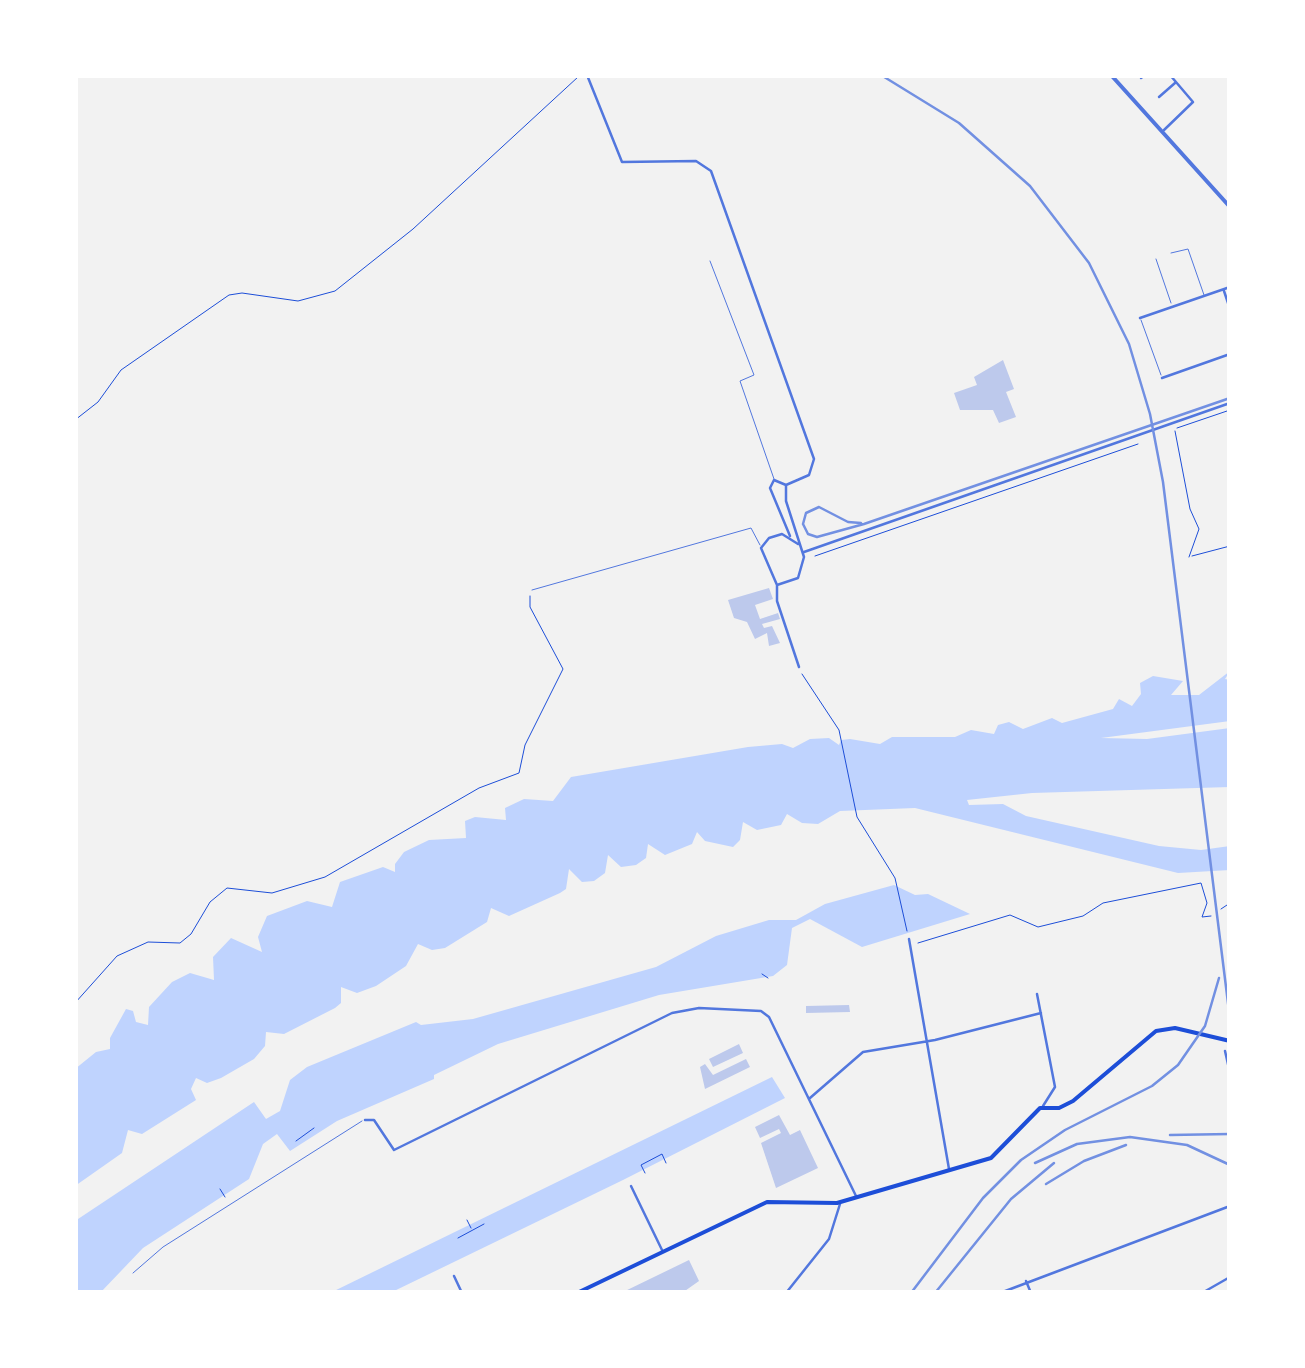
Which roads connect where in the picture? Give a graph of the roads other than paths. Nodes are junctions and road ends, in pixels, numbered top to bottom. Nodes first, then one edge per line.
1 (584, 75) edge
2 (1112, 75) edge
3 (1170, 75) edge
4 (1176, 82) junction
5 (1159, 97) dead end
6 (1162, 131) junction
7 (1230, 207) edge
8 (1171, 253) dead end
9 (1156, 259) dead end
10 (710, 262) dead end
11 (1230, 287) edge
12 (1223, 290) junction
13 (1205, 296) junction
14 (1172, 306) junction
15 (1230, 309) edge
16 (1140, 318) joint
17 (1230, 354) edge
18 (1162, 378) joint
19 (1230, 403) edge
20 (774, 480) junction
21 (786, 485) junction
22 (790, 536) junction
23 (761, 548) junction
24 (803, 550) junction
25 (777, 585) junction
26 (532, 590) road end
27 (799, 667) road end
28 (909, 939) road end
29 (1036, 994) dead end
30 (1041, 1013) junction
31 (1230, 1041) edge
32 (927, 1042) junction
33 (1225, 1050) dead end
34 (1230, 1073) edge
35 (809, 1099) junction
36 (1042, 1107) junction
37 (365, 1120) joint
38 (949, 1170) junction
39 (631, 1186) dead end
40 (856, 1196) junction
41 (840, 1203) junction
42 (831, 1204) junction
43 (1230, 1206) edge
44 (837, 1216) junction
45 (663, 1251) junction
46 (133, 1273) dead end
47 (454, 1276) dead end
48 (1230, 1277) edge
49 (1026, 1280) junction
50 (462, 1293) edge
51 (577, 1293) edge
52 (786, 1293) edge
53 (1000, 1293) edge
54 (1031, 1293) edge
55 (1202, 1293) edge

1 - 21 street
2 - 6 street
3 - 4 street
4 - 5 street
4 - 6 street
6 - 7 street
8 - 13 lane
9 - 14 lane
10 - 20 lane
11 - 12 street
12 - 13 street
12 - 15 street
13 - 14 street
14 - 16 street
16 - 18 lane
17 - 18 street
19 - 24 street
20 - 21 street
20 - 22 street
21 - 24 street
22 - 23 street
22 - 24 street
23 - 25 street
23 - 26 lane
24 - 25 street
25 - 27 street
28 - 32 street
29 - 30 street
30 - 32 street
30 - 36 street
31 - 36 main road
32 - 35 street
32 - 38 street
33 - 34 street
35 - 37 street
35 - 40 street
36 - 38 main road
37 - 46 lane
38 - 40 main road
39 - 45 street
40 - 41 main road
41 - 42 main road
41 - 44 street
42 - 44 street
42 - 45 main road
43 - 49 street
44 - 52 street
45 - 51 main road
47 - 50 street
48 - 55 street
49 - 53 street
49 - 54 street

